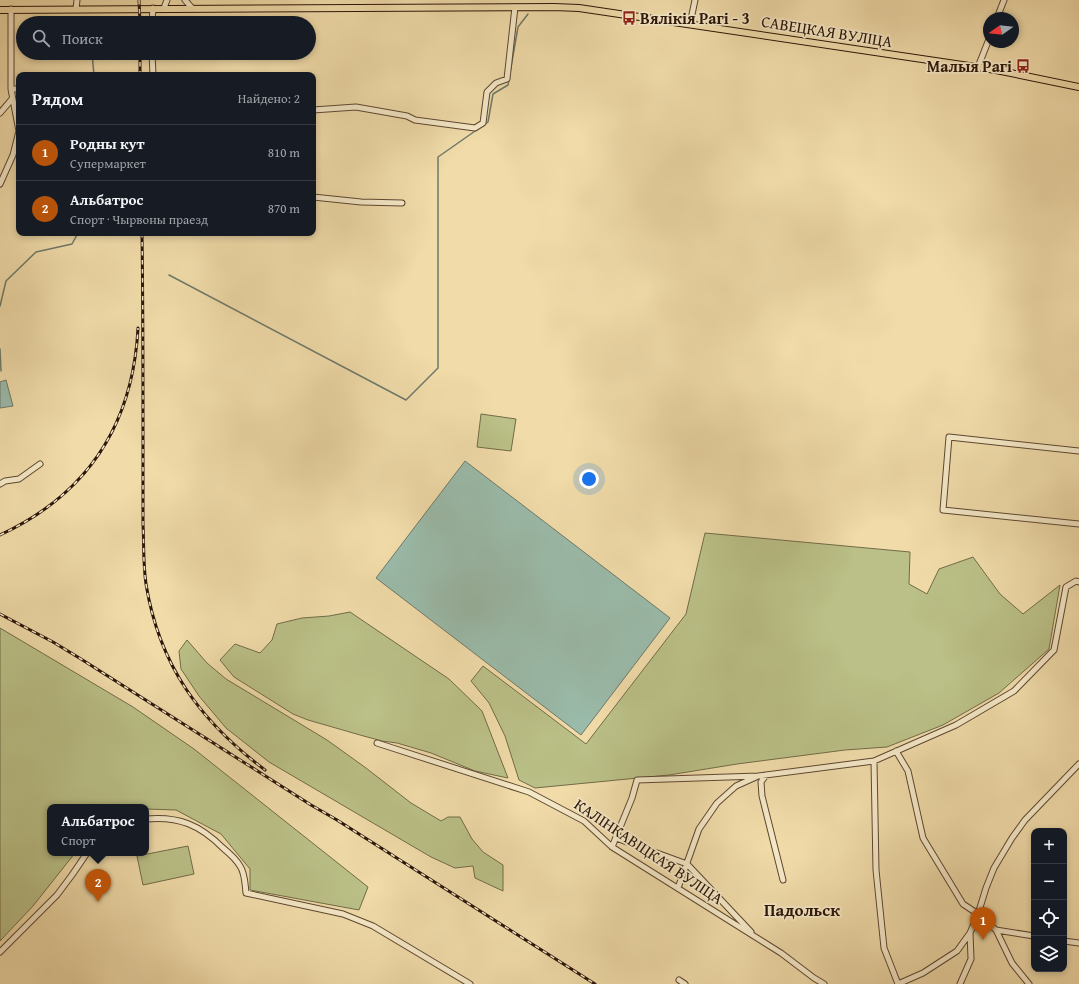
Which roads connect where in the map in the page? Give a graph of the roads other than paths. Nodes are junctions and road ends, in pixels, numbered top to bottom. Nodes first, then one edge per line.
1 (77, 0) edge
2 (167, 0) edge
3 (185, 0) edge
4 (695, 0) edge
5 (1004, 0) edge
6 (515, 7) junction
7 (152, 8) junction
8 (164, 8) junction
9 (192, 8) junction
10 (10, 9) junction
11 (76, 9) junction
12 (0, 10) edge
13 (999, 12) edge
14 (152, 16) edge
15 (690, 24) junction
16 (985, 48) edge
17 (152, 60) edge
18 (978, 67) junction
19 (153, 72) edge
20 (1076, 86) edge
21 (11, 89) junction
22 (16, 89) edge
23 (1079, 91) edge
24 (12, 99) junction
25 (316, 110) edge
26 (0, 112) edge
27 (16, 117) edge
28 (16, 143) edge
29 (0, 184) edge
30 (316, 196) edge
31 (402, 202) dead end
32 (1079, 451) edge
33 (40, 464) dead end
34 (0, 484) edge
35 (1079, 524) edge
36 (1079, 582) edge
37 (377, 743) dead end
38 (896, 751) junction
39 (874, 761) junction
40 (1079, 764) edge
41 (766, 775) junction
42 (758, 776) junction
43 (149, 819) edge
44 (616, 838) junction
45 (612, 847) junction
46 (85, 856) edge
47 (687, 864) junction
48 (782, 880) dead end
49 (678, 888) junction
50 (978, 914) junction
51 (996, 930) junction
52 (970, 933) junction
53 (1031, 936) edge
54 (756, 937) junction
55 (1067, 942) edge
56 (1079, 944) edge
57 (0, 952) edge
58 (679, 980) dead end
59 (470, 984) edge
60 (685, 984) edge
61 (824, 984) edge
62 (898, 984) edge
63 (960, 984) edge
64 (1030, 984) edge

1 - 11 street
2 - 8 street
3 - 9 street
4 - 15 street
5 - 13 street
6 - 9 main road, САВЕЦКАЯ ВУЛІЦА
6 - 15 main road, САВЕЦКАЯ ВУЛІЦА
6 - 25 street
7 - 8 main road, САВЕЦКАЯ ВУЛІЦА
7 - 11 main road, САВЕЦКАЯ ВУЛІЦА
7 - 14 street
8 - 9 main road, САВЕЦКАЯ ВУЛІЦА
10 - 11 main road, САВЕЦКАЯ ВУЛІЦА
10 - 12 main road, САВЕЦКАЯ ВУЛІЦА
10 - 21 street
15 - 18 main road, САВЕЦКАЯ ВУЛІЦА
16 - 18 street
17 - 19 street
18 - 20 main road, САВЕЦКАЯ ВУЛІЦА
20 - 23 street
21 - 22 street
21 - 24 street
24 - 26 street
24 - 27 street
28 - 29 street
30 - 31 street
32 - 35 street
33 - 34 street
36 - 38 street
37 - 45 street, КАЛІНКАВІЦКАЯ ВУЛІЦА
38 - 39 street
38 - 50 street
39 - 41 street
39 - 62 street
40 - 50 street
41 - 42 street
41 - 48 street
42 - 44 street
42 - 47 street
43 - 59 street
44 - 45 street
44 - 47 street
45 - 49 street, КАЛІНКАВІЦКАЯ ВУЛІЦА
46 - 57 street
47 - 49 street
47 - 54 street
49 - 54 street, КАЛІНКАВІЦКАЯ ВУЛІЦА
50 - 51 street
50 - 52 street
51 - 53 street
51 - 64 street
52 - 62 street
52 - 63 street
54 - 61 street, КАЛІНКАВІЦКАЯ ВУЛІЦА
55 - 56 street
58 - 60 street

